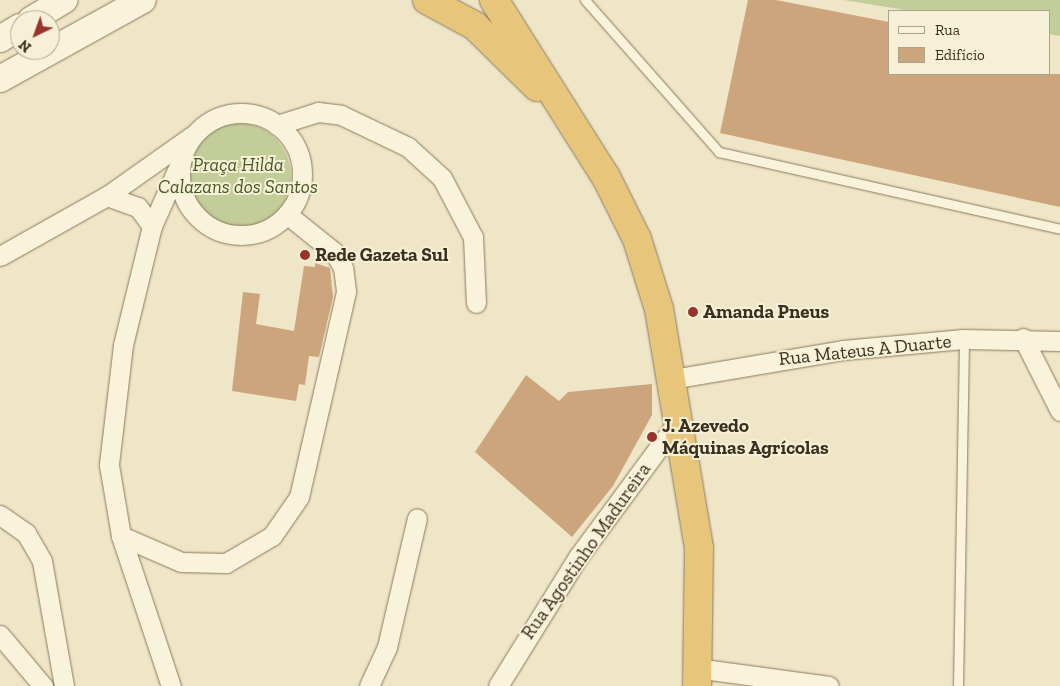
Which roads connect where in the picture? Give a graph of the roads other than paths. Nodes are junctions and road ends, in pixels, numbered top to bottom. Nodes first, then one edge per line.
1 (64, 0) edge
2 (143, 0) edge
3 (427, 0) edge
4 (494, 0) edge
5 (585, 0) edge
6 (48, 10) edge
7 (0, 79) edge
8 (277, 125) junction
9 (194, 135) junction
10 (180, 162) junction
11 (606, 176) junction
12 (107, 196) junction
13 (288, 214) junction
14 (152, 226) junction
15 (1060, 228) edge
16 (0, 256) edge
17 (476, 303) dead end
18 (1023, 338) junction
19 (964, 339) junction
20 (1060, 341) edge
21 (672, 379) junction
22 (1060, 411) edge
23 (679, 420) junction
24 (0, 515) edge
25 (417, 518) dead end
26 (120, 536) junction
27 (0, 635) edge
28 (696, 677) edge
29 (43, 686) edge
30 (64, 686) edge
31 (171, 686) edge
32 (369, 686) edge
33 (498, 686) edge
34 (829, 686) edge
35 (958, 686) edge

1 - 6 main road
2 - 7 main road
3 - 11 highway
4 - 11 highway
5 - 15 lane
8 - 9 street
8 - 13 street
8 - 17 street
9 - 10 street
9 - 12 street
10 - 13 street
10 - 14 street
11 - 21 highway
12 - 14 street
12 - 16 street
13 - 26 street
14 - 26 street
18 - 19 street, Rua Mateus A Duarte
18 - 20 street, Rua Mateus A Duarte
18 - 22 street
19 - 21 street, Rua Mateus A Duarte
19 - 35 lane
21 - 23 highway
23 - 28 highway
23 - 33 street, Rua Agostinho Madureira
24 - 30 street
25 - 32 street
26 - 31 street
27 - 29 street
28 - 34 street

